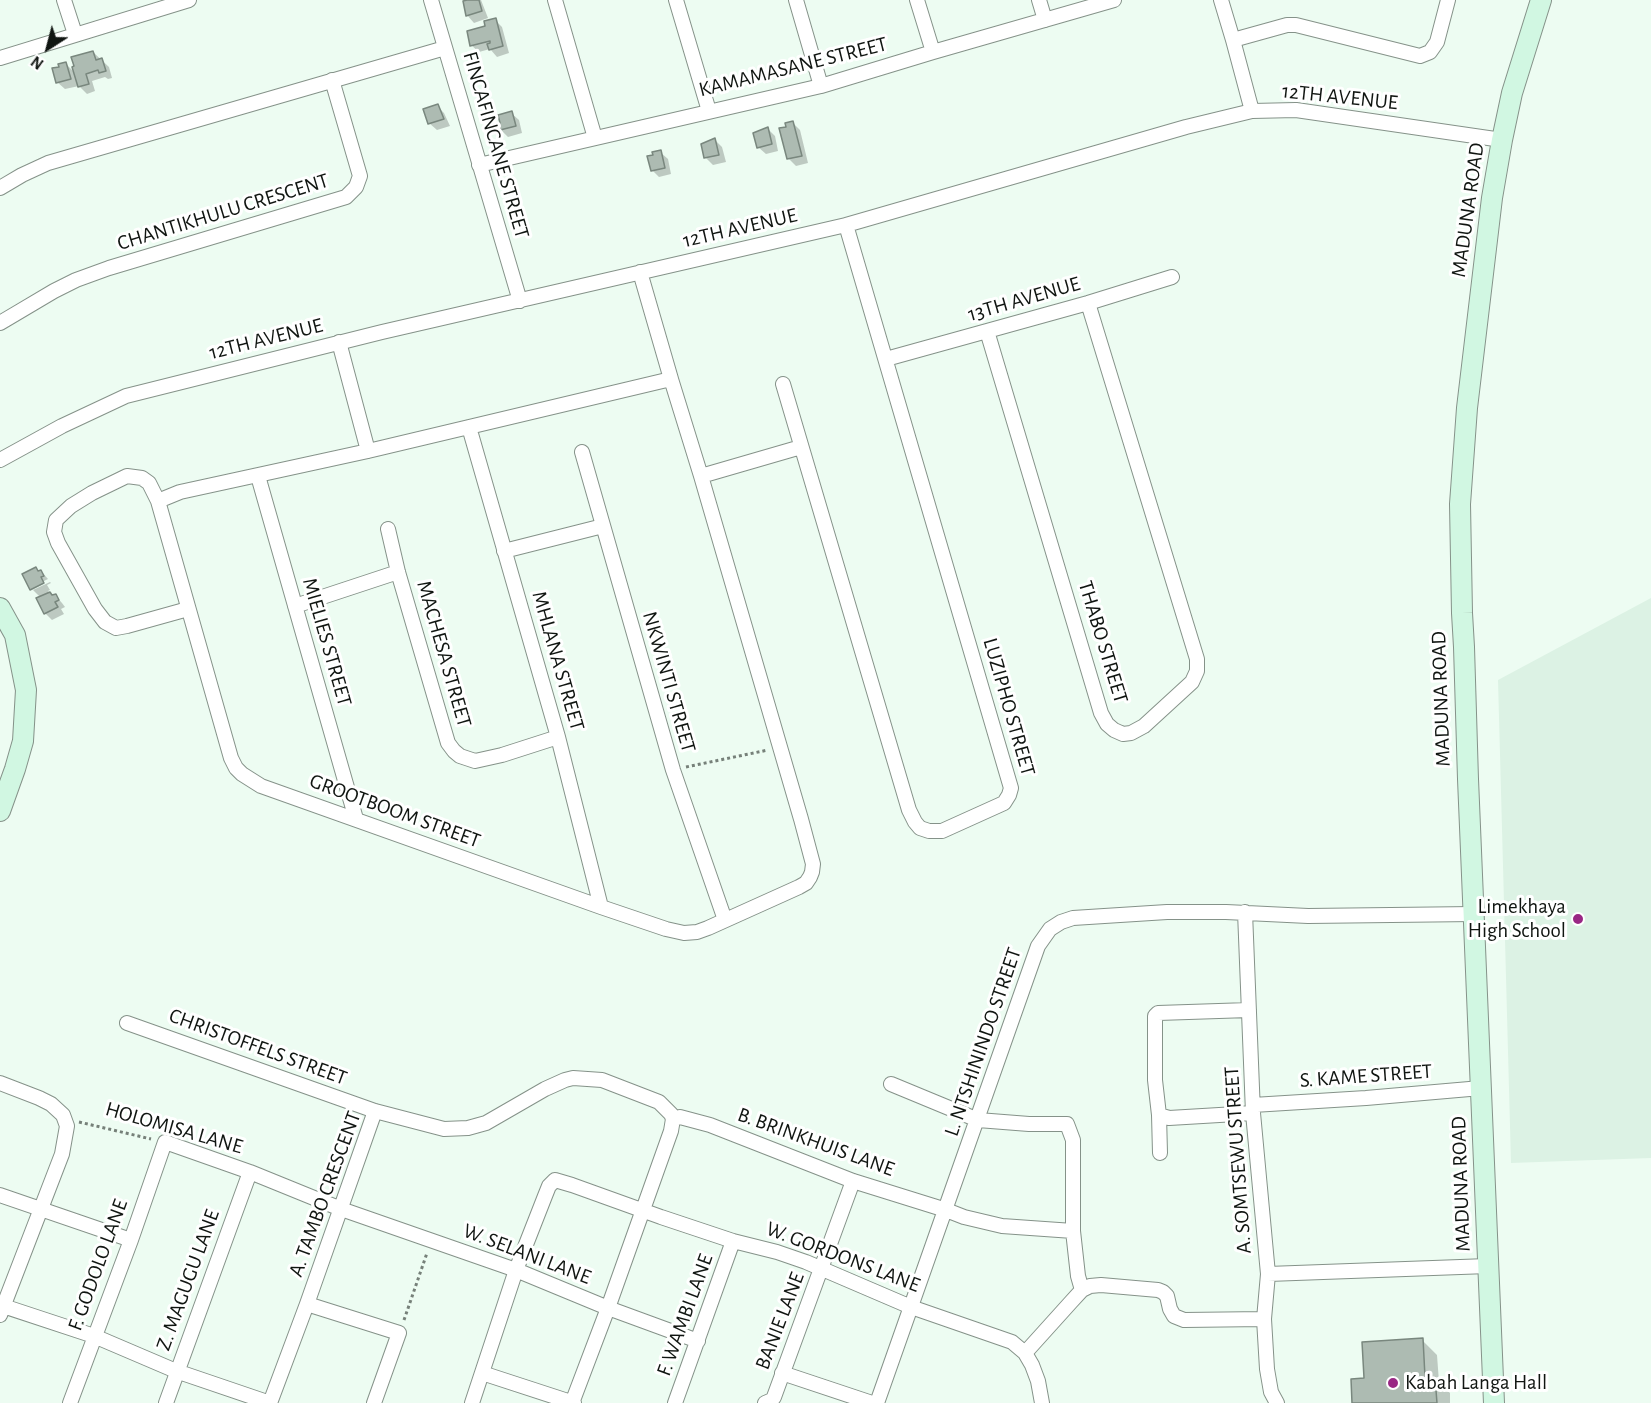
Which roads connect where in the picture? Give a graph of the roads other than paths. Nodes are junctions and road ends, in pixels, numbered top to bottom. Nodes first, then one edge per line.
1 (64, 0) edge
2 (189, 0) edge
3 (431, 0) edge
4 (555, 0) edge
5 (676, 0) edge
6 (796, 0) edge
7 (917, 0) edge
8 (1039, 0) edge
9 (1114, 0) edge
10 (1221, 0) edge
11 (1448, 0) edge
12 (1541, 0) edge
13 (1045, 21) junction
14 (75, 34) junction
15 (1233, 40) junction
16 (445, 48) junction
17 (933, 52) junction
18 (0, 58) edge
19 (332, 80) junction
20 (821, 86) junction
21 (709, 111) junction
22 (1252, 111) junction
23 (595, 138) junction
24 (1502, 140) junction
25 (479, 165) junction
26 (0, 188) edge
27 (846, 225) junction
28 (640, 272) junction
29 (1172, 277) dead end
30 (520, 301) junction
31 (1088, 303) junction
32 (0, 322) edge
33 (987, 332) junction
34 (339, 342) junction
35 (886, 359) junction
36 (671, 379) junction
37 (783, 384) dead end
38 (469, 427) junction
39 (801, 447) junction
40 (368, 451) junction
41 (582, 452) dead end
42 (0, 460) edge
43 (258, 476) junction
44 (701, 476) junction
45 (158, 501) junction
46 (603, 526) junction
47 (388, 529) dead end
48 (504, 551) junction
49 (398, 572) junction
50 (295, 606) junction
51 (0, 608) edge
52 (188, 609) junction
53 (558, 737) junction
54 (0, 811) edge
55 (356, 819) junction
56 (601, 907) junction
57 (1245, 912) junction
58 (1474, 914) junction
59 (725, 920) junction
60 (1249, 1010) junction
61 (127, 1023) dead end
62 (0, 1083) edge
63 (891, 1084) dead end
64 (1481, 1088) junction
65 (1253, 1109) junction
66 (375, 1111) junction
67 (1159, 1115) junction
68 (673, 1119) junction
69 (978, 1120) junction
70 (165, 1142) joint
71 (1160, 1153) dead end
72 (250, 1172) junction
73 (853, 1181) junction
74 (0, 1196) edge
75 (341, 1209) junction
76 (40, 1210) junction
77 (642, 1210) junction
78 (946, 1210) junction
79 (1073, 1232) junction
80 (131, 1240) junction
81 (733, 1241) junction
82 (1488, 1266) junction
83 (516, 1270) junction
84 (822, 1270) junction
85 (1268, 1274) junction
86 (1082, 1290) junction
87 (307, 1304) junction
88 (911, 1306) junction
89 (608, 1308) junction
90 (1, 1309) edge
91 (1264, 1319) junction
92 (94, 1336) junction
93 (698, 1341) junction
94 (1025, 1353) junction
95 (176, 1371) junction
96 (482, 1373) junction
97 (782, 1373) junction
98 (70, 1403) edge
99 (166, 1403) edge
100 (270, 1403) edge
101 (374, 1403) edge
102 (472, 1403) edge
103 (573, 1403) edge
104 (675, 1403) edge
105 (765, 1403) edge
106 (872, 1403) edge
107 (877, 1403) edge
108 (1042, 1403) edge
109 (1277, 1403) edge
110 (1494, 1403) edge

1 - 14 street
2 - 14 street
3 - 16 street, FINCAFINCANE STREET
4 - 23 street
5 - 21 street
6 - 20 street
7 - 17 street
8 - 13 street
9 - 13 street, KAMAMASANE STREET
10 - 15 street
11 - 15 street
12 - 24 street, MADUNA ROAD
13 - 17 street, KAMAMASANE STREET
14 - 18 street
15 - 22 street
16 - 19 street
16 - 25 street, FINCAFINCANE STREET
17 - 20 street, KAMAMASANE STREET
19 - 26 street
19 - 32 street, CHANTIKHULU CRESCENT
20 - 21 street, KAMAMASANE STREET
21 - 23 street, KAMAMASANE STREET
22 - 24 street, 12TH AVENUE
22 - 27 street, 12TH AVENUE
23 - 25 street, KAMAMASANE STREET
24 - 58 street, MADUNA ROAD
25 - 30 street, FINCAFINCANE STREET
27 - 28 street, 12TH AVENUE
27 - 35 street, LUZIPHO STREET
28 - 30 street, 12TH AVENUE
28 - 36 street, GROOTBOOM STREET
29 - 31 street, 13TH AVENUE
30 - 34 street, 12TH AVENUE
31 - 33 street, 13TH AVENUE
31 - 33 street, THABO STREET
33 - 35 street, 13TH AVENUE
34 - 40 street
34 - 42 street, 12TH AVENUE
35 - 39 street, LUZIPHO STREET
36 - 38 street
36 - 44 street, GROOTBOOM STREET
37 - 39 street, LUZIPHO STREET
38 - 40 street
38 - 48 street, MHLANA STREET
39 - 44 street
40 - 43 street
41 - 46 street, NKWINTI STREET
43 - 45 street
43 - 50 street, MIELIES STREET
44 - 59 street, GROOTBOOM STREET
45 - 52 street, GROOTBOOM STREET
45 - 52 street
46 - 48 street
46 - 59 street, NKWINTI STREET
47 - 49 street, MACHESA STREET
48 - 53 street, MHLANA STREET
49 - 50 street
49 - 53 street, MACHESA STREET
50 - 55 street, MIELIES STREET
51 - 54 street
52 - 55 street, GROOTBOOM STREET
53 - 56 street, MHLANA STREET
55 - 56 street, GROOTBOOM STREET
56 - 59 street, GROOTBOOM STREET
57 - 58 street, L. NTSHININDO STREET
57 - 60 street, A. SOMTSEWU STREET
57 - 69 street, L. NTSHININDO STREET
58 - 64 street, MADUNA ROAD
60 - 65 street, A. SOMTSEWU STREET
60 - 67 street
61 - 66 street, CHRISTOFFELS STREET
62 - 76 street
63 - 69 street
64 - 65 street, S. KAME STREET
64 - 82 street, MADUNA ROAD
65 - 67 street, S. KAME STREET
65 - 85 street, A. SOMTSEWU STREET
66 - 68 street, A. TAMBO CRESCENT
66 - 75 street, A. TAMBO CRESCENT
67 - 71 street
68 - 73 street, B. BRINKHUIS LANE
68 - 77 street
69 - 78 street, L. NTSHININDO STREET
69 - 79 street
70 - 72 street, HOLOMISA LANE
70 - 80 street, F. GODOLO LANE
72 - 75 street, HOLOMISA LANE
72 - 95 street, Z. MAGUGU LANE
73 - 78 street, B. BRINKHUIS LANE
73 - 84 street, BANIE LANE
74 - 76 street
75 - 83 street, W. SELANI LANE
75 - 87 street, A. TAMBO CRESCENT
76 - 80 street
76 - 90 street
77 - 81 street, W. GORDONS LANE
77 - 83 street, W. GORDONS LANE
77 - 89 street
78 - 79 street, B. BRINKHUIS LANE
78 - 88 street, L. NTSHININDO STREET
79 - 86 street
80 - 92 street, F. GODOLO LANE
81 - 84 street, W. GORDONS LANE
81 - 93 street, F. WAMBI LANE
82 - 85 street
82 - 110 street, MADUNA ROAD
83 - 89 street, W. SELANI LANE
83 - 96 street
84 - 88 street, W. GORDONS LANE
84 - 97 street, BANIE LANE
85 - 91 street, A. SOMTSEWU STREET
86 - 91 street
86 - 94 street
87 - 100 street, A. TAMBO CRESCENT
87 - 101 street
88 - 94 street, W. GORDONS LANE
88 - 107 street, L. NTSHININDO STREET
89 - 93 street, W. SELANI LANE
89 - 103 street
90 - 92 street
91 - 109 street, A. SOMTSEWU STREET
92 - 95 street
92 - 98 street, F. GODOLO LANE
93 - 104 street, F. WAMBI LANE
94 - 108 street
95 - 99 street, Z. MAGUGU LANE
95 - 100 street
96 - 102 street
96 - 103 street
97 - 105 street, BANIE LANE
97 - 106 street

